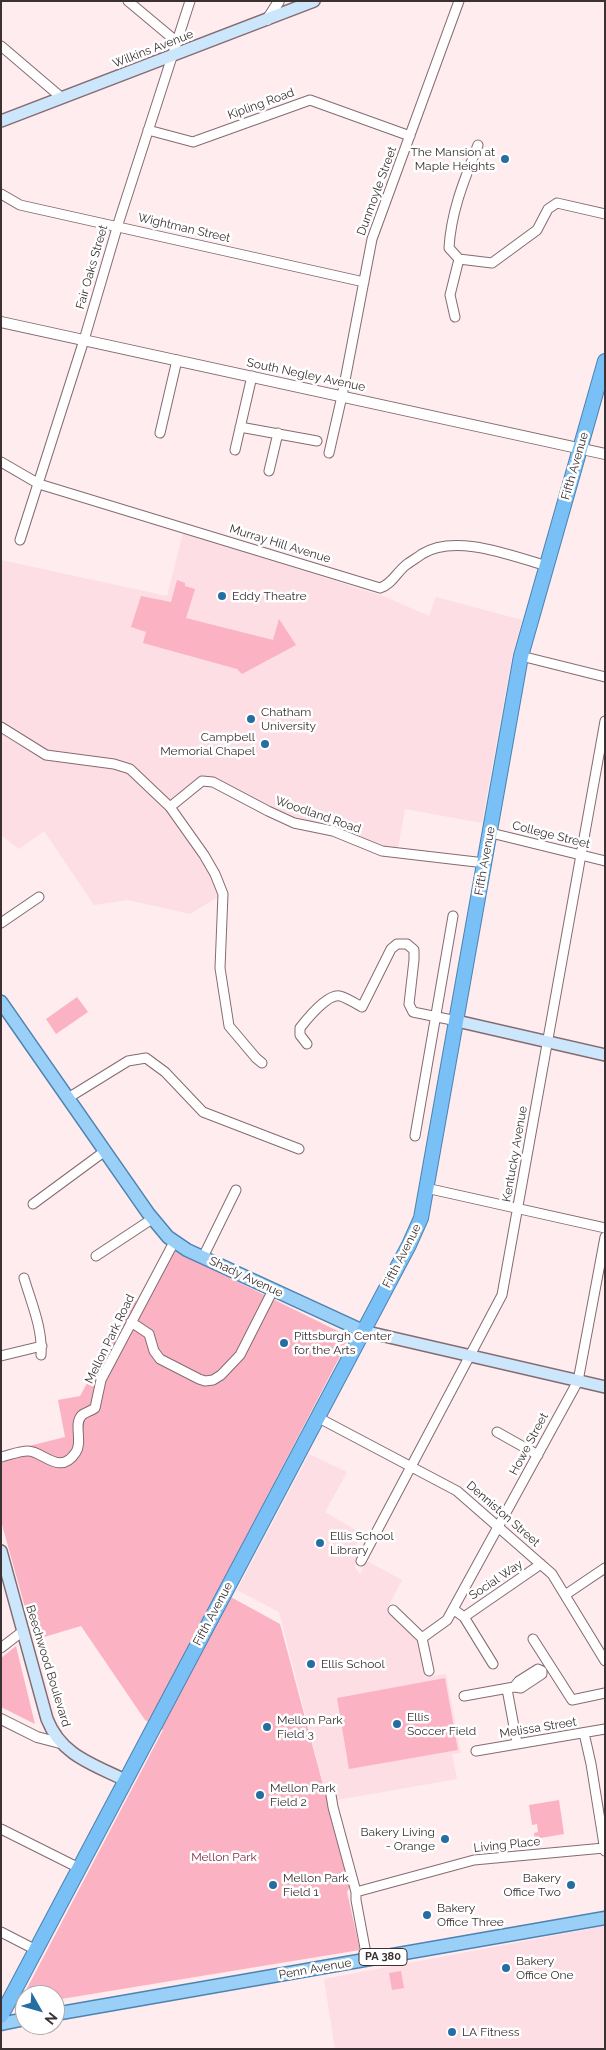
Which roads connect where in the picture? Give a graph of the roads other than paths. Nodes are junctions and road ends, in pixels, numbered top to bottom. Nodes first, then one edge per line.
1 (128, 1) edge
2 (190, 1) edge
3 (279, 1) edge
4 (314, 1) edge
5 (459, 1) edge
6 (267, 20) junction
7 (177, 42) junction
8 (1, 46) edge
9 (172, 56) junction
10 (62, 98) junction
11 (1, 121) edge
12 (148, 130) junction
13 (410, 136) junction
14 (478, 145) dead end
15 (1, 194) edge
16 (605, 214) edge
17 (117, 226) junction
18 (459, 259) junction
19 (364, 282) junction
20 (455, 317) dead end
21 (1, 322) edge
22 (84, 340) junction
23 (177, 360) junction
24 (605, 361) edge
25 (252, 376) junction
26 (342, 396) junction
27 (240, 427) junction
28 (160, 433) dead end
29 (278, 433) junction
30 (317, 441) dead end
31 (580, 448) junction
32 (235, 450) dead end
33 (329, 453) dead end
34 (605, 454) edge
35 (1, 462) edge
36 (269, 471) dead end
37 (39, 484) junction
38 (20, 540) dead end
39 (547, 566) junction
40 (521, 656) junction
41 (605, 677) edge
42 (605, 721) edge
43 (1, 727) edge
44 (170, 807) junction
45 (490, 833) junction
46 (580, 855) junction
47 (605, 861) edge
48 (485, 864) junction
49 (39, 897) dead end
50 (453, 916) dead end
51 (1, 923) edge
52 (1, 1002) edge
53 (435, 1017) junction
54 (457, 1021) junction
55 (548, 1042) junction
56 (307, 1044) dead end
57 (605, 1055) edge
58 (262, 1063) dead end
59 (68, 1098) junction
60 (414, 1136) dead end
61 (299, 1149) dead end
62 (105, 1151) junction
63 (426, 1188) junction
64 (236, 1190) dead end
65 (33, 1204) dead end
66 (518, 1207) junction
67 (152, 1218) junction
68 (605, 1228) edge
69 (605, 1237) edge
70 (174, 1242) junction
71 (96, 1256) dead end
72 (203, 1257) junction
73 (24, 1278) dead end
74 (273, 1290) junction
75 (131, 1322) junction
76 (363, 1331) junction
77 (1, 1356) edge
78 (469, 1357) junction
79 (578, 1381) junction
80 (605, 1387) edge
81 (317, 1417) junction
82 (497, 1432) dead end
83 (538, 1455) junction
84 (1, 1457) edge
85 (411, 1466) junction
86 (499, 1527) junction
87 (1, 1551) edge
88 (361, 1561) dead end
89 (541, 1564) junction
90 (605, 1568) edge
91 (565, 1595) junction
92 (453, 1609) junction
93 (394, 1610) dead end
94 (464, 1617) junction
95 (23, 1631) junction
96 (422, 1638) junction
97 (533, 1639) dead end
98 (1, 1648) edge
99 (605, 1661) edge
100 (493, 1664) dead end
101 (429, 1671) dead end
102 (605, 1693) edge
103 (464, 1696) dead end
104 (1, 1719) edge
105 (605, 1729) edge
106 (584, 1733) junction
107 (60, 1743) junction
108 (517, 1743) junction
109 (476, 1751) dead end
110 (125, 1780) junction
111 (330, 1789) dead end
112 (1, 1828) edge
113 (604, 1850) edge
114 (79, 1868) junction
115 (356, 1892) junction
116 (605, 1918) edge
117 (1, 1932) edge
118 (36, 1950) junction
119 (367, 1959) junction
120 (22, 1978) junction
121 (1, 1998) edge
122 (65, 2012) edge
123 (1, 2016) edge
124 (15, 2021) edge
125 (1, 2024) edge

1 - 7 street
2 - 7 street, Fair Oaks Street
3 - 6 street
4 - 6 main road, Wilkins Avenue
5 - 13 street, Dunmoyle Street
6 - 9 main road, Wilkins Avenue
7 - 9 street, Fair Oaks Street
8 - 10 street
9 - 10 main road, Wilkins Avenue
9 - 12 street, Fair Oaks Street
10 - 11 main road, Wilkins Avenue
12 - 13 street, Kipling Road
12 - 17 street, Fair Oaks Street
13 - 19 street, Dunmoyle Street
14 - 18 street
15 - 17 street, Wightman Street
16 - 18 street
17 - 19 street, Wightman Street
17 - 22 street, Fair Oaks Street
18 - 20 street
19 - 26 street, Dunmoyle Street
21 - 22 street, South Negley Avenue
22 - 23 street, South Negley Avenue
22 - 37 street, Fair Oaks Street
23 - 25 street, South Negley Avenue
23 - 28 street
24 - 31 highway, Fifth Avenue
25 - 26 street, South Negley Avenue
25 - 27 street
26 - 31 street, South Negley Avenue
26 - 33 street, Dunmoyle Street
27 - 29 street
27 - 32 street
29 - 30 street
29 - 36 street
31 - 34 street, South Negley Avenue
31 - 39 highway, Fifth Avenue
35 - 37 street, Murray Hill Avenue
37 - 38 street, Fair Oaks Street
37 - 39 street, Murray Hill Avenue
39 - 40 highway, Fifth Avenue
40 - 41 street
40 - 45 highway, Fifth Avenue
42 - 46 street, Kentucky Avenue
43 - 44 street
44 - 48 street, Woodland Road
44 - 58 street
45 - 46 street, College Street
45 - 48 highway, Fifth Avenue
46 - 47 street, College Street
46 - 55 street, Kentucky Avenue
48 - 54 highway, Fifth Avenue
49 - 51 street
50 - 53 street
52 - 59 main road, Shady Avenue
53 - 54 street
53 - 56 street
53 - 60 street
54 - 55 main road
54 - 63 highway, Fifth Avenue
55 - 57 main road
55 - 66 street, Kentucky Avenue
59 - 61 street
59 - 62 main road, Shady Avenue
62 - 65 street
62 - 67 main road, Shady Avenue
63 - 66 street
63 - 76 highway, Fifth Avenue
64 - 72 street
66 - 68 street
66 - 78 street, Kentucky Avenue
67 - 70 main road, Shady Avenue
67 - 71 street
69 - 79 street, Howe Street
70 - 72 main road, Shady Avenue
70 - 75 street, Mellon Park Road
72 - 74 main road, Shady Avenue
73 - 77 street
74 - 75 street
74 - 76 main road, Shady Avenue
75 - 84 street, Mellon Park Road
76 - 78 main road, Shady Avenue
76 - 81 highway, Fifth Avenue
78 - 79 main road, Shady Avenue
78 - 85 street, Kentucky Avenue
79 - 80 main road, Shady Avenue
79 - 83 street, Howe Street
81 - 85 street, Denniston Street
81 - 110 highway, Fifth Avenue
82 - 83 street
83 - 86 street, Howe Street
85 - 86 street, Denniston Street
85 - 88 street, Kentucky Avenue
86 - 89 street, Denniston Street
86 - 92 street, Howe Street
87 - 95 main road, Beechwood Boulevard
89 - 91 street, Denniston Street
89 - 94 street, Social Way
90 - 91 street
91 - 99 street, Denniston Street
92 - 94 street
92 - 96 street, Howe Street
93 - 96 street
94 - 100 street
95 - 98 street
95 - 107 main road, Beechwood Boulevard
96 - 101 street
97 - 102 street
103 - 108 street
104 - 107 street
105 - 106 street, Melissa Street
106 - 108 street, Melissa Street
106 - 113 street
107 - 110 main road, Beechwood Boulevard
108 - 109 street, Melissa Street
110 - 114 highway, Fifth Avenue
111 - 115 street
112 - 114 street
113 - 115 street, Living Place
114 - 118 highway, Fifth Avenue
115 - 119 street
116 - 119 main road, Penn Avenue / PA 380
117 - 118 street
118 - 120 highway, Fifth Avenue
119 - 122 main road, Penn Avenue / PA 380
120 - 121 highway
120 - 123 highway, Fifth Avenue
124 - 125 main road

